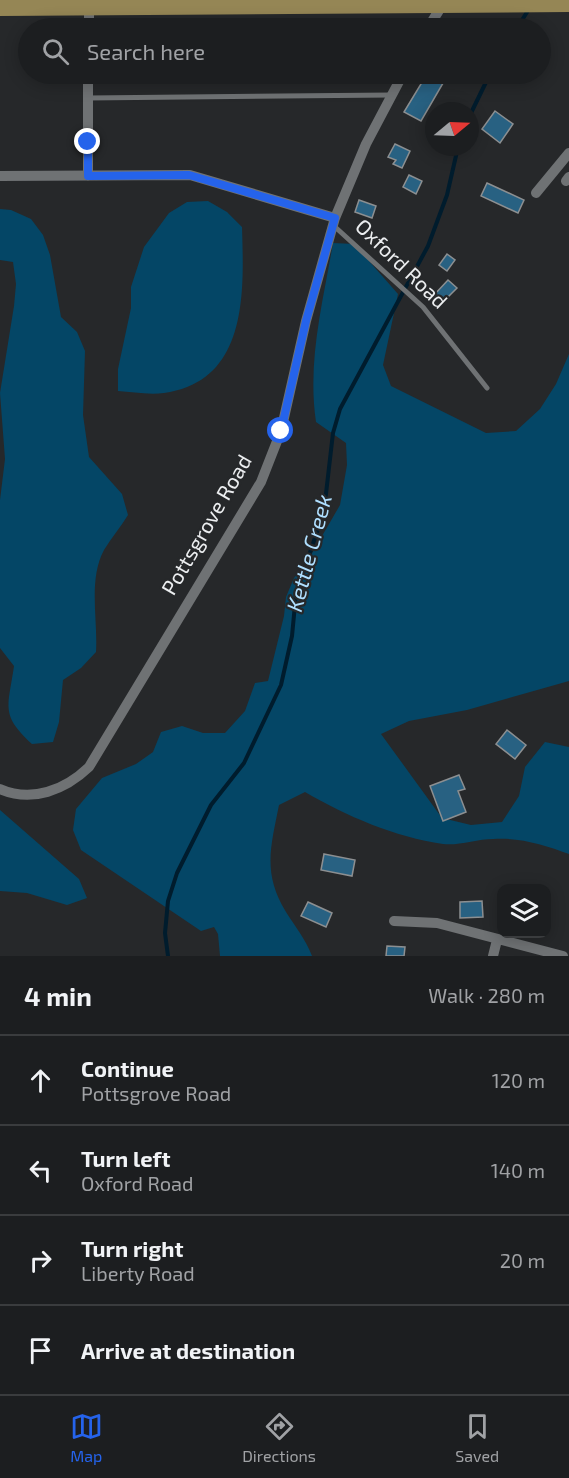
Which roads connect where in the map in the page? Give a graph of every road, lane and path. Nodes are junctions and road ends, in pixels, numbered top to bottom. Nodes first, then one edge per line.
1 (443, 3) edge
2 (89, 4) edge
3 (329, 4) edge
4 (569, 4) edge
5 (0, 8) edge
6 (434, 18) edge
7 (88, 84) edge
8 (397, 84) edge
9 (391, 94) junction
10 (88, 98) junction
11 (569, 153) edge
12 (0, 176) edge
13 (88, 176) junction
14 (536, 193) dead end
15 (334, 222) junction
16 (487, 388) dead end
17 (0, 789) edge
18 (394, 921) dead end
19 (497, 940) junction
20 (493, 956) edge
21 (563, 956) edge

1 - 3 main road
1 - 4 main road
1 - 6 street
2 - 3 main road
2 - 5 main road
7 - 10 street
8 - 9 street, Pottsgrove Road
9 - 10 lane
9 - 15 street, Pottsgrove Road
10 - 13 street
11 - 14 street
12 - 13 street, Oxford Road
13 - 15 street, Oxford Road
15 - 16 lane, Oxford Road
15 - 17 street, Pottsgrove Road
18 - 19 street
19 - 20 street
19 - 21 street

